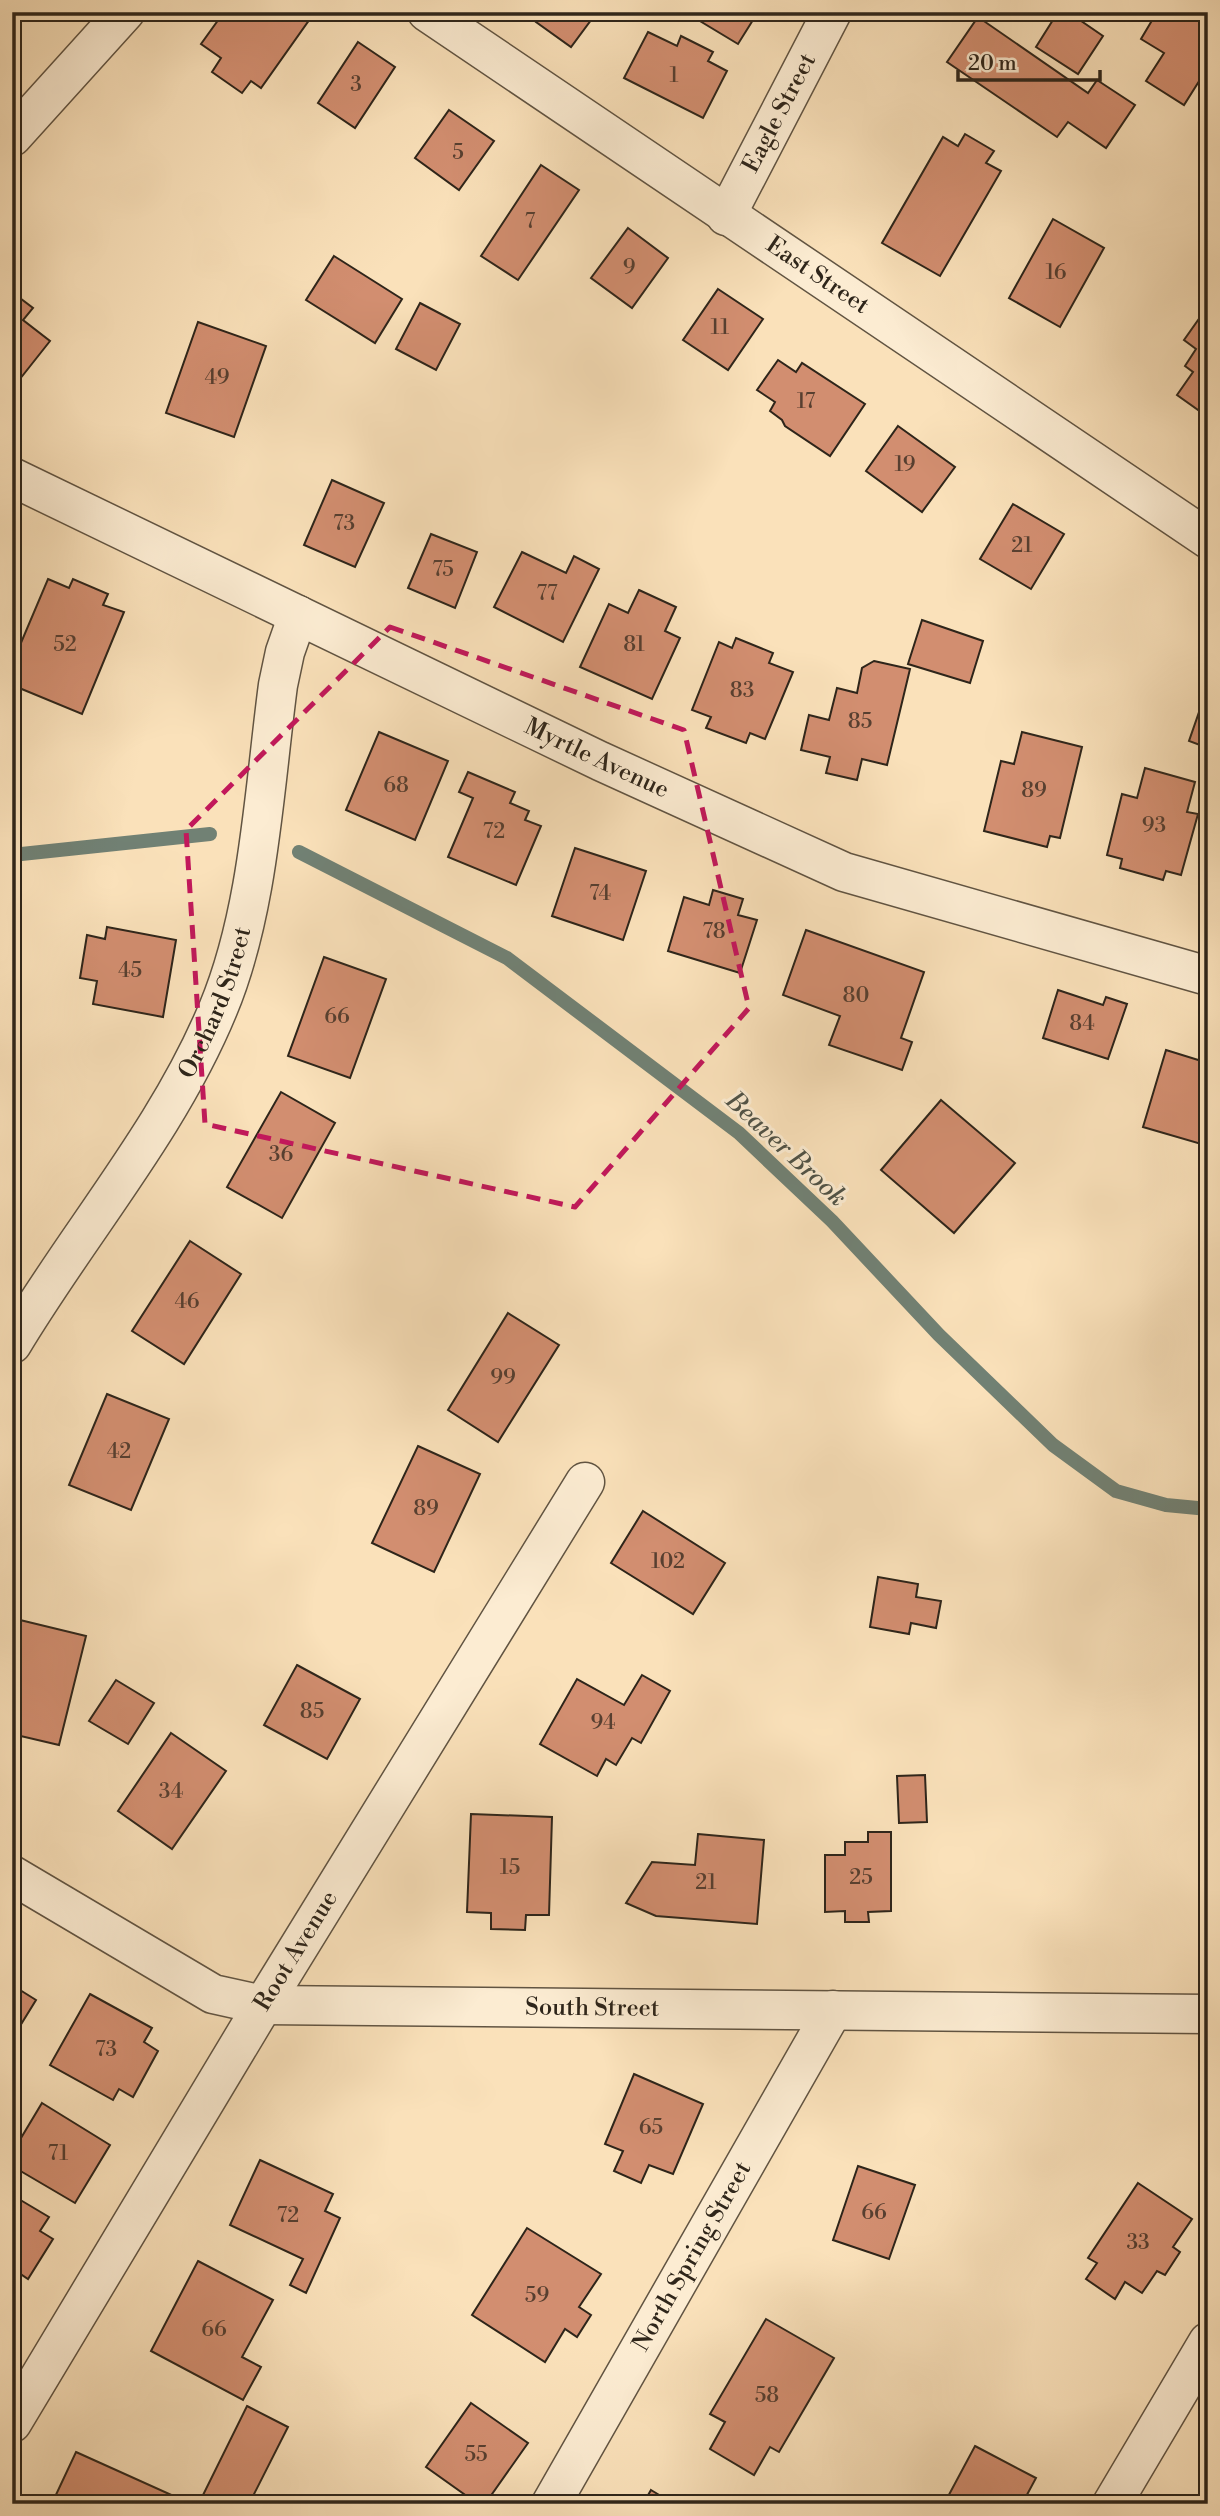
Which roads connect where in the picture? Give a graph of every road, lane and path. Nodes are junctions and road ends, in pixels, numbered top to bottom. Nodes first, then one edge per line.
1 (125, 12) edge
2 (427, 12) edge
3 (832, 12) edge
4 (12, 137) edge
5 (726, 216) junction
6 (12, 477) edge
7 (1208, 539) edge
8 (298, 615) junction
9 (1208, 976) edge
10 (12, 1344) edge
11 (585, 1482) dead end
12 (12, 1875) edge
13 (262, 2005) junction
14 (833, 2010) junction
15 (1208, 2014) edge
16 (1208, 2342) edge
17 (12, 2423) edge
18 (551, 2504) edge
19 (1112, 2504) edge

1 - 4 street
2 - 5 street, East Street
3 - 5 street, Eagle Street
5 - 7 street, East Street
6 - 8 street, Myrtle Avenue
8 - 9 street, Myrtle Avenue
8 - 10 street, Orchard Street
11 - 13 street, Root Avenue
12 - 13 street, South Street
13 - 14 street, South Street
13 - 17 street, Root Avenue
14 - 15 street, South Street
14 - 18 street, North Spring Street
16 - 19 street

